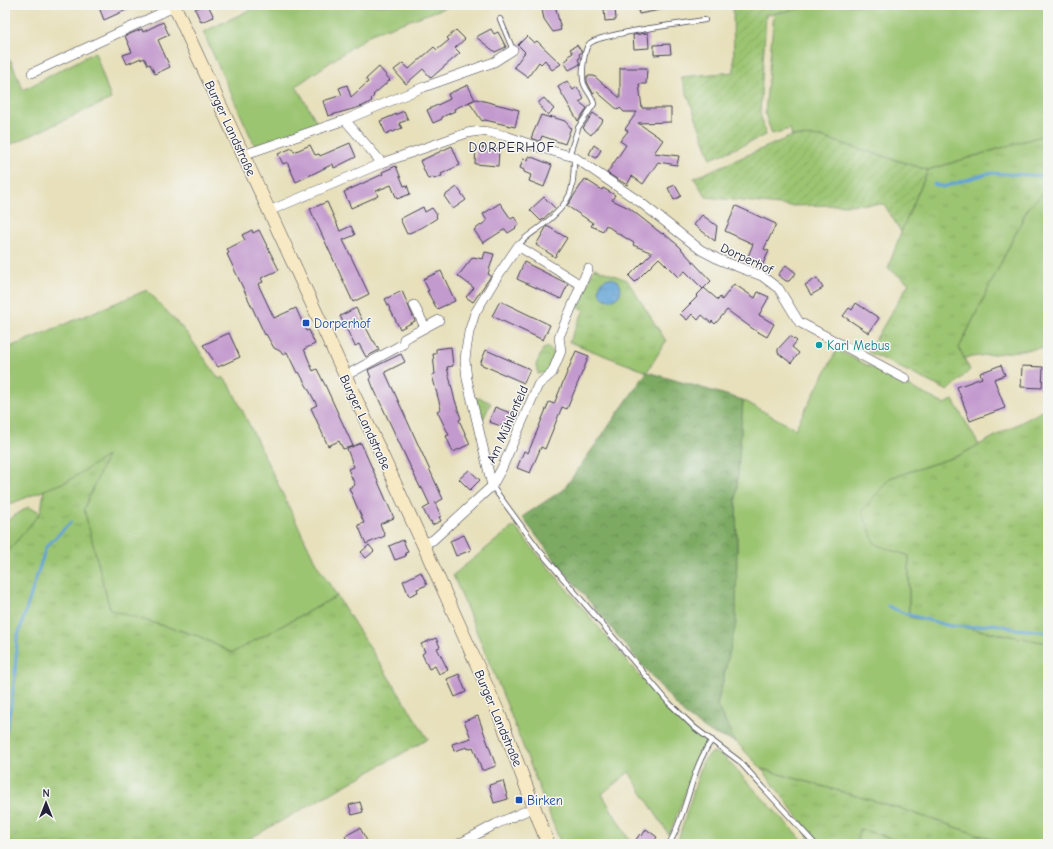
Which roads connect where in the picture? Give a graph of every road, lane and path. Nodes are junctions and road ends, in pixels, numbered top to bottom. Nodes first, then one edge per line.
1 (174, 6) edge
2 (500, 19) dead end
3 (705, 20) dead end
4 (513, 50) joint
5 (32, 73) dead end
6 (345, 120) junction
7 (244, 155) junction
8 (572, 157) junction
9 (382, 162) junction
10 (269, 211) junction
11 (518, 246) junction
12 (588, 269) dead end
13 (581, 285) junction
14 (414, 305) dead end
15 (439, 320) dead end
16 (425, 327) junction
17 (345, 376) junction
18 (906, 379) dead end
19 (492, 486) junction
20 (423, 544) junction
21 (712, 740) junction
22 (535, 807) junction
23 (459, 844) edge
24 (548, 844) edge
25 (669, 844) edge
26 (815, 844) edge

1 - 5 street
1 - 7 main road, Burger Landstraße
2 - 4 lane
3 - 8 lane
4 - 6 street
6 - 7 street
6 - 9 street
7 - 10 main road, Burger Landstraße
8 - 9 street, Dorperhof
8 - 11 lane
8 - 18 street, Dorperhof
9 - 10 street, Dorperhof
10 - 17 main road, Burger Landstraße
11 - 13 street
11 - 19 street
12 - 13 street, Am Mühlenfeld
13 - 19 street, Am Mühlenfeld
14 - 16 street
15 - 16 street
16 - 17 street
17 - 20 main road, Burger Landstraße
19 - 20 street, Am Mühlenfeld
19 - 21 lane
20 - 22 main road, Burger Landstraße
21 - 25 lane
21 - 26 lane
22 - 23 street
22 - 24 main road, Burger Landstraße

